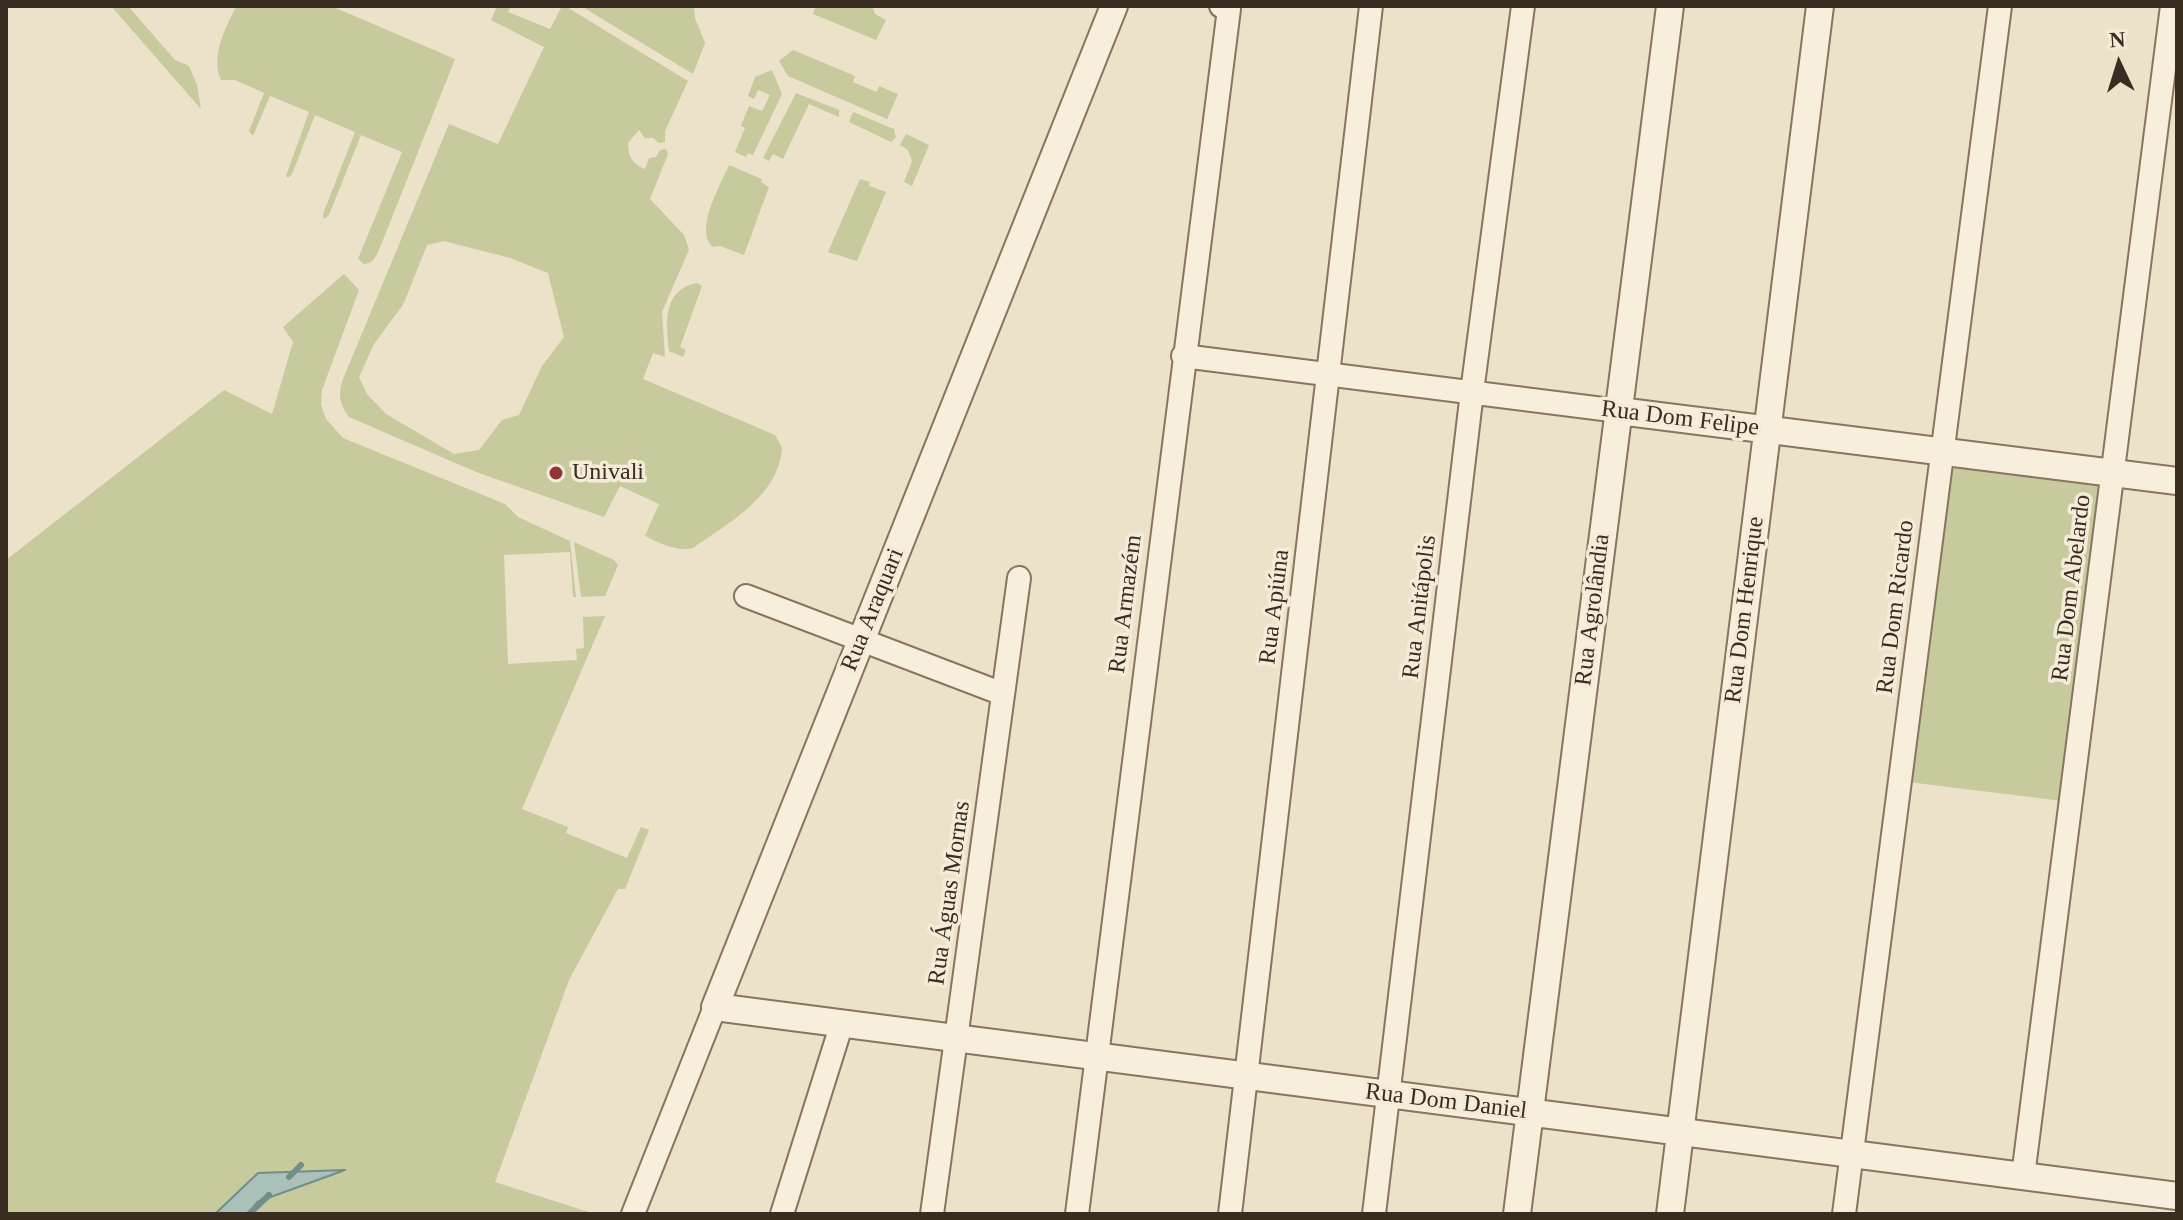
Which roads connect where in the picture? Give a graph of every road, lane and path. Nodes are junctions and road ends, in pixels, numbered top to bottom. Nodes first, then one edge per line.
1 (1114, 6) edge
2 (1221, 6) edge
3 (1371, 6) edge
4 (1523, 6) edge
5 (1670, 6) edge
6 (1820, 6) edge
7 (2000, 6) edge
8 (2172, 6) edge
9 (1183, 356) junction
10 (1328, 375) junction
11 (1472, 392) junction
12 (1619, 411) junction
13 (1767, 430) junction
14 (1942, 452) junction
15 (2113, 473) junction
16 (2177, 481) edge
17 (1019, 578) dead end
18 (746, 596) dead end
19 (861, 640) junction
20 (1003, 694) junction
21 (715, 1007) junction
22 (842, 1023) junction
23 (957, 1038) junction
24 (1097, 1056) junction
25 (1246, 1076) junction
26 (1389, 1094) junction
27 (1530, 1112) junction
28 (1680, 1132) junction
29 (1851, 1154) junction
30 (2023, 1176) junction
31 (2177, 1196) edge
32 (633, 1214) edge
33 (782, 1214) edge
34 (932, 1214) edge
35 (1077, 1214) edge
36 (1230, 1214) edge
37 (1374, 1214) edge
38 (1517, 1214) edge
39 (1670, 1214) edge
40 (1844, 1214) edge

1 - 19 street, Rua Araquari
2 - 9 street, Rua Armazém
3 - 10 street, Rua Apiúna
4 - 11 street, Rua Anitápolis
5 - 12 street, Rua Agrolândia
6 - 13 street, Rua Dom Henrique
7 - 14 street, Rua Dom Ricardo
8 - 15 street, Rua Dom Abelardo
9 - 10 street, Rua Dom Felipe
9 - 24 street, Rua Armazém
10 - 11 street, Rua Dom Felipe
10 - 25 street, Rua Apiúna
11 - 12 street, Rua Dom Felipe
11 - 26 street, Rua Anitápolis
12 - 13 street, Rua Dom Felipe
12 - 27 street, Rua Agrolândia
13 - 14 street, Rua Dom Felipe
13 - 28 street, Rua Dom Henrique
14 - 15 street, Rua Dom Felipe
14 - 29 street, Rua Dom Ricardo
15 - 16 street, Rua Dom Felipe
15 - 30 street, Rua Dom Abelardo
17 - 20 street, Rua Águas Mornas
18 - 19 street
19 - 20 street
19 - 21 street, Rua Araquari
20 - 23 street, Rua Águas Mornas
21 - 22 street, Rua Dom Daniel
21 - 32 street, Rua Araquari
22 - 23 street, Rua Dom Daniel
22 - 33 street
23 - 24 street, Rua Dom Daniel
23 - 34 street, Rua Águas Mornas
24 - 25 street, Rua Dom Daniel
24 - 35 street, Rua Armazém
25 - 26 street, Rua Dom Daniel
25 - 36 street, Rua Apiúna
26 - 27 street, Rua Dom Daniel
26 - 37 street, Rua Anitápolis
27 - 28 street, Rua Dom Daniel
27 - 38 street, Rua Agrolândia
28 - 29 street, Rua Dom Daniel
28 - 39 street, Rua Dom Henrique
29 - 30 street, Rua Dom Daniel
29 - 40 street, Rua Dom Ricardo
30 - 31 street, Rua Dom Daniel

